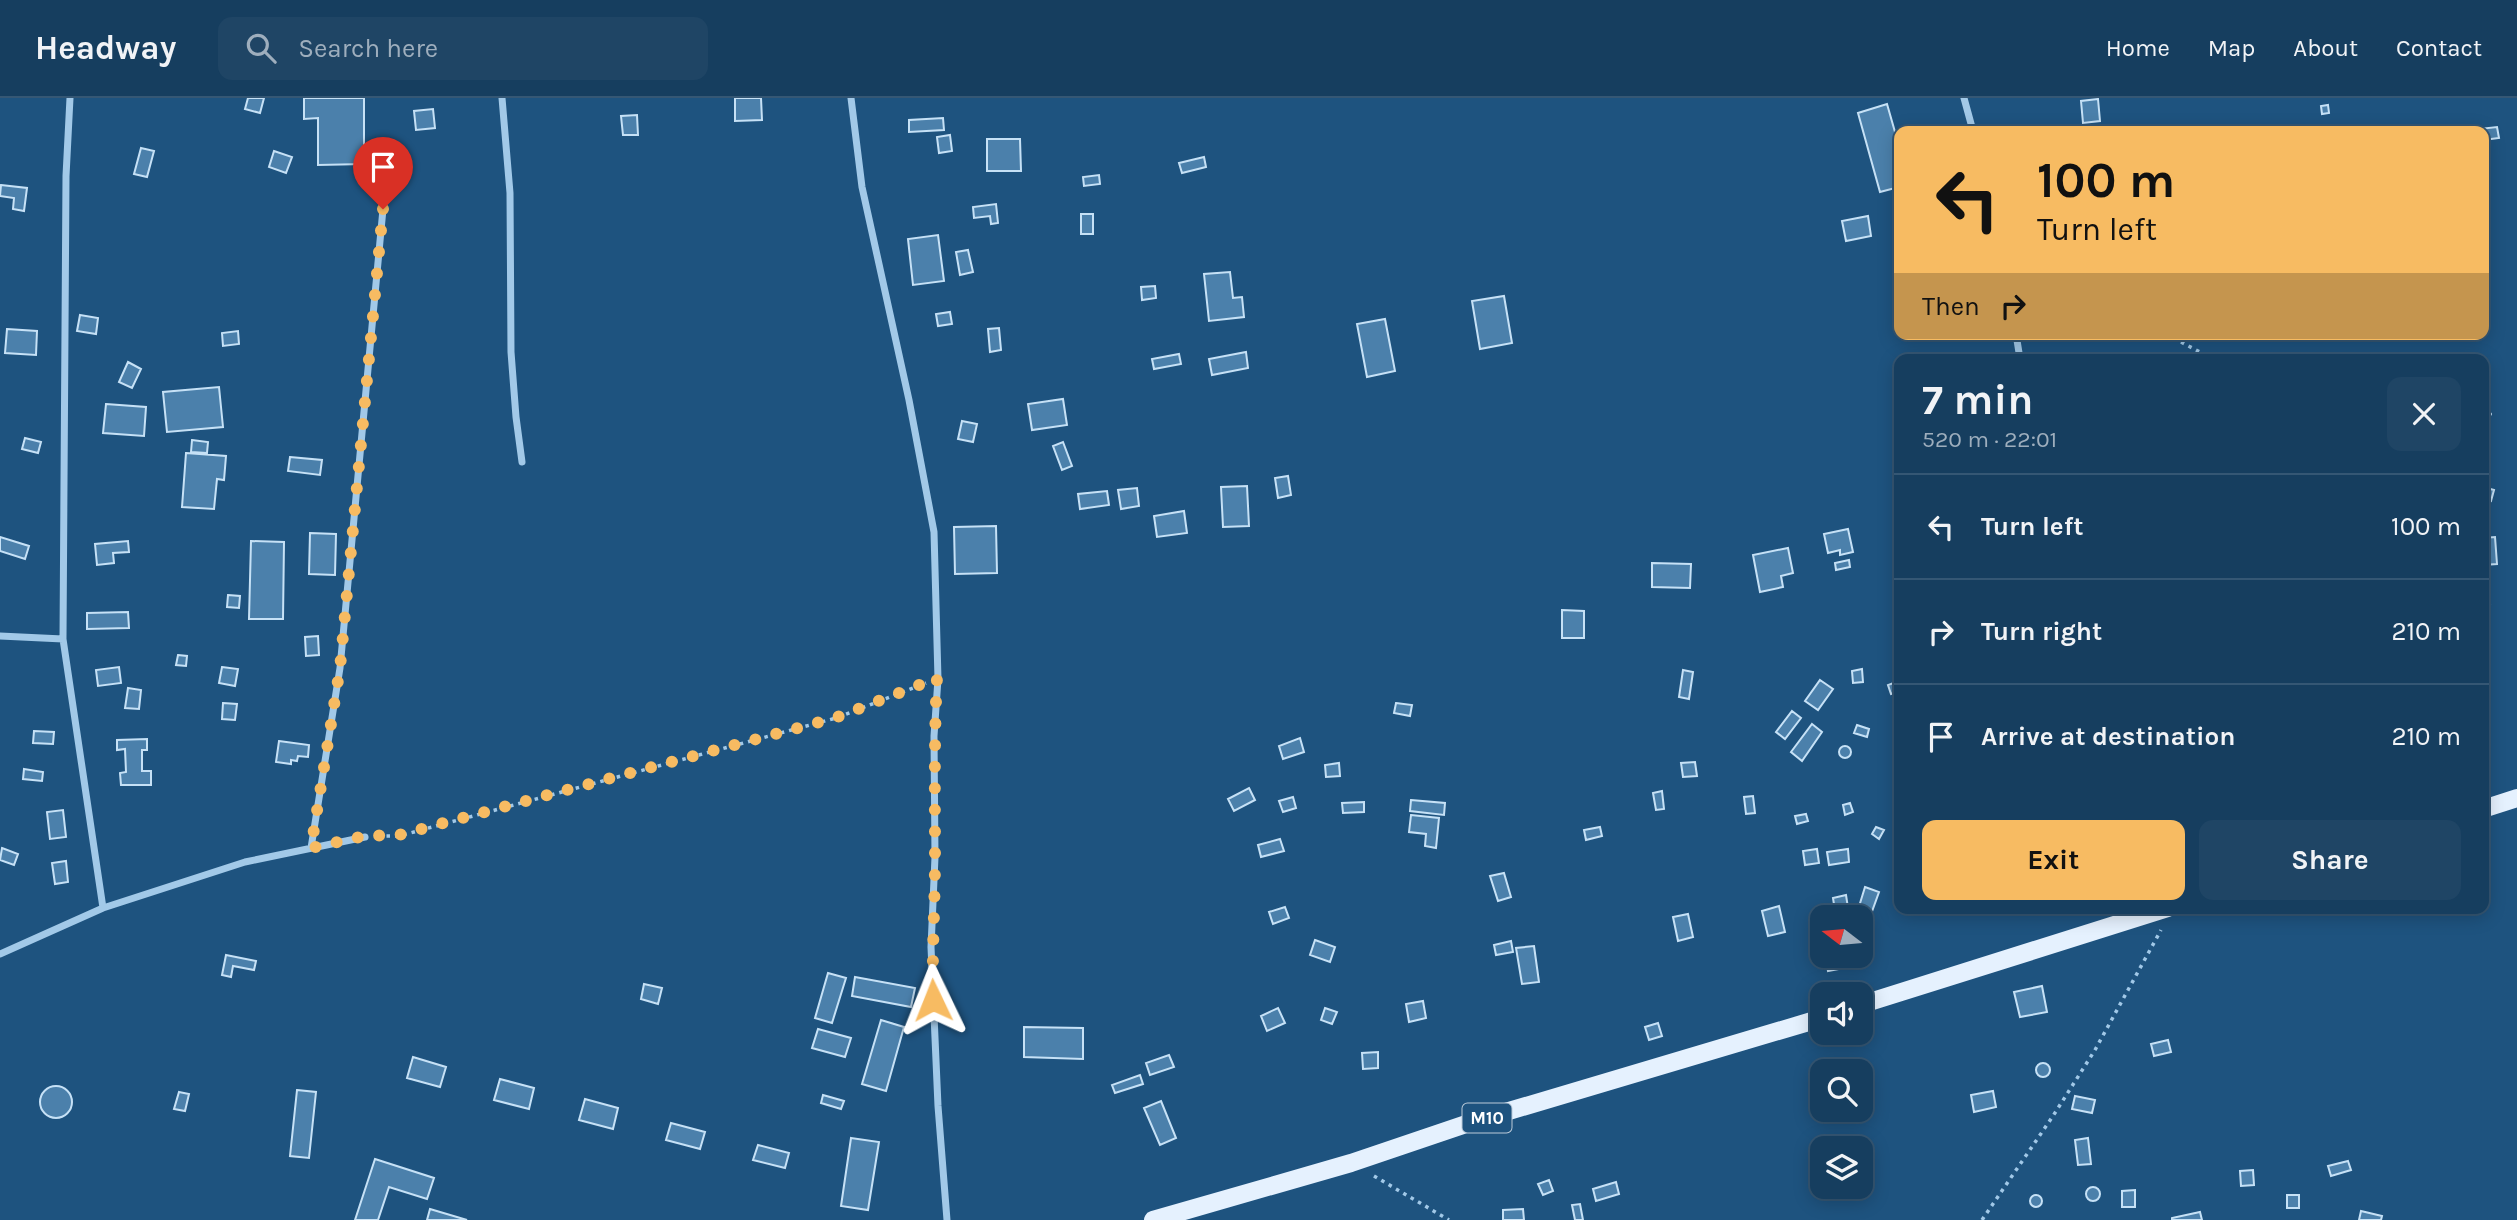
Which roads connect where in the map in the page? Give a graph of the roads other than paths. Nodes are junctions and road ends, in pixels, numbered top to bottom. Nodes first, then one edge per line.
1 (70, 98) edge
2 (502, 98) edge
3 (851, 98) edge
4 (1964, 98) edge
5 (1972, 126) edge
6 (383, 209) dead end
7 (522, 462) dead end
8 (0, 636) edge
9 (63, 639) junction
10 (2517, 799) edge
11 (2489, 807) edge
12 (365, 836) road end
13 (311, 848) junction
14 (103, 908) junction
15 (2168, 914) edge
16 (2123, 915) edge
17 (0, 954) edge
18 (1873, 1002) edge
19 (1810, 1022) edge
20 (947, 1220) edge
21 (1153, 1220) edge

1 - 9 street
2 - 7 street
3 - 20 street
4 - 5 street
6 - 13 street
8 - 9 street
9 - 14 street
10 - 11 main road
12 - 13 street
13 - 14 street
14 - 17 street
15 - 16 main road
16 - 18 main road
19 - 21 main road, M10

